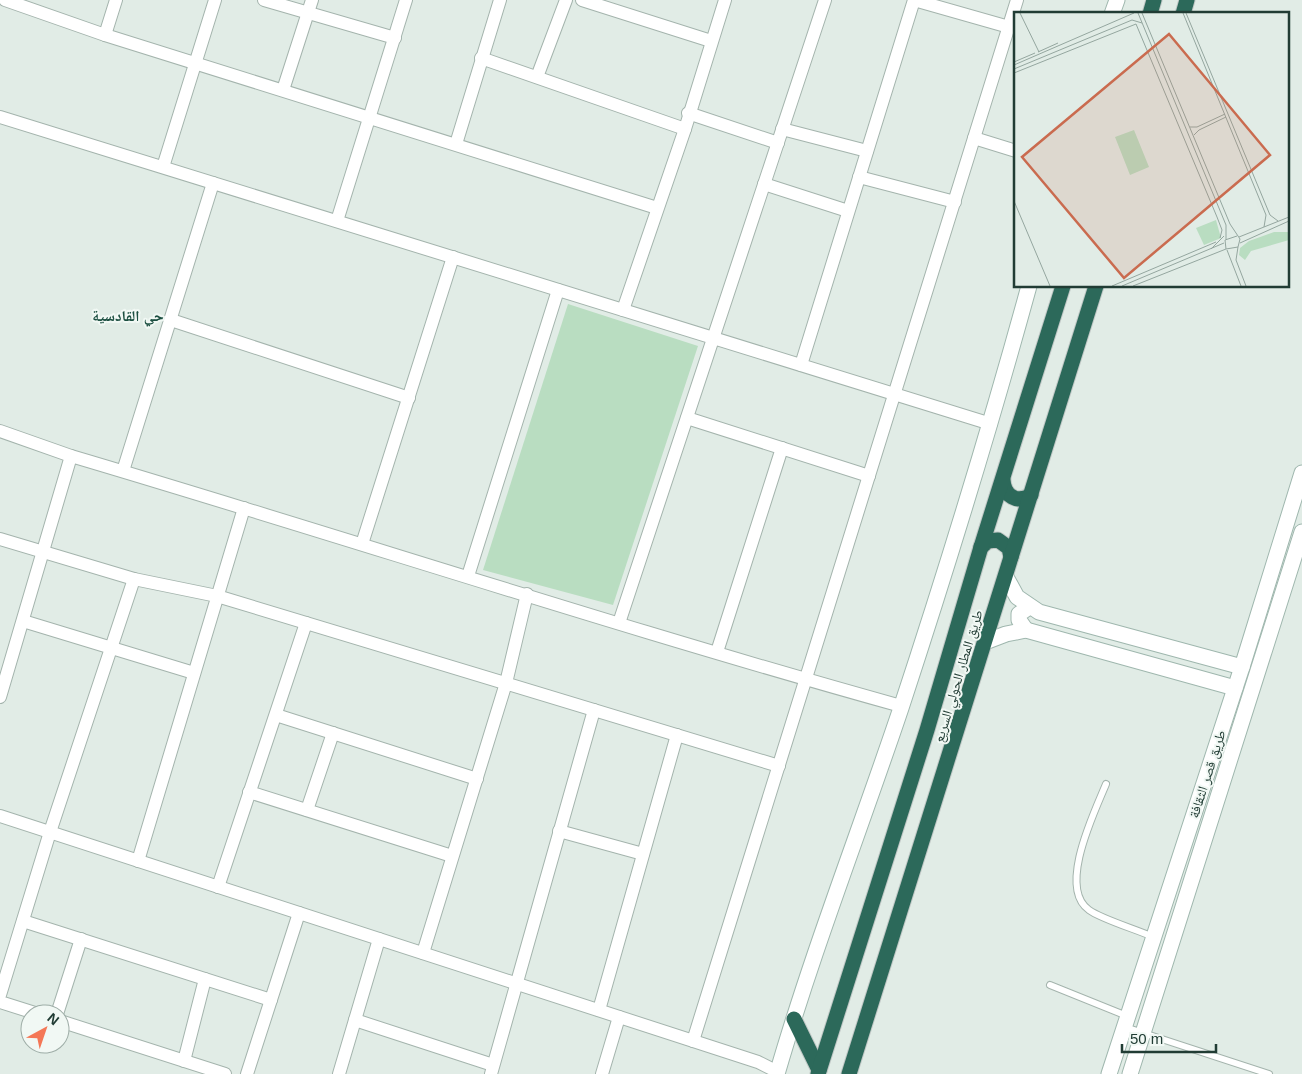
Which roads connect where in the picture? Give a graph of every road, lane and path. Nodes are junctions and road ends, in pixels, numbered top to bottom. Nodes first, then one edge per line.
1 (5, 0) edge
2 (116, 0) edge
3 (215, 0) edge
4 (264, 0) edge
5 (312, 0) edge
6 (406, 0) edge
7 (500, 0) edge
8 (566, 0) edge
9 (582, 0) edge
10 (725, 0) edge
11 (825, 0) edge
12 (914, 0) edge
13 (1017, 0) edge
14 (308, 13) junction
15 (1009, 27) junction
16 (105, 35) junction
17 (395, 38) junction
18 (711, 41) junction
19 (481, 58) junction
20 (195, 63) junction
21 (537, 77) junction
22 (283, 90) junction
23 (688, 113) junction
24 (0, 117) edge
25 (371, 118) junction
26 (685, 129) junction
27 (782, 129) junction
28 (974, 138) junction
29 (778, 143) junction
30 (456, 144) junction
31 (1014, 150) edge
32 (867, 151) junction
33 (163, 167) junction
34 (859, 177) junction
35 (214, 183) junction
36 (764, 184) junction
37 (955, 202) junction
38 (657, 208) junction
39 (848, 211) junction
40 (337, 221) junction
41 (453, 257) junction
42 (1028, 288) edge
43 (1062, 288) edge
44 (1095, 288) edge
45 (558, 290) junction
46 (623, 310) junction
47 (171, 320) junction
48 (713, 338) junction
49 (801, 365) junction
50 (894, 394) junction
51 (409, 398) junction
52 (686, 418) junction
53 (991, 424) junction
54 (0, 431) edge
55 (782, 448) junction
56 (71, 456) junction
57 (123, 471) junction
58 (1302, 473) edge
59 (869, 476) junction
60 (1002, 480) junction
61 (1031, 495) junction
62 (244, 508) junction
63 (1302, 532) edge
64 (0, 539) edge
65 (362, 544) junction
66 (981, 547) junction
67 (44, 554) junction
68 (1010, 558) junction
69 (468, 576) junction
70 (1006, 577) junction
71 (134, 579) junction
72 (527, 594) junction
73 (217, 596) junction
74 (1029, 607) junction
75 (23, 621) junction
76 (618, 622) junction
77 (306, 623) junction
78 (1026, 630) junction
79 (985, 642) junction
80 (111, 648) junction
81 (717, 652) junction
82 (1242, 667) junction
83 (194, 673) junction
84 (806, 680) junction
85 (506, 683) junction
86 (1235, 688) junction
87 (0, 697) edge
88 (901, 706) junction
89 (594, 710) junction
90 (276, 715) junction
91 (333, 733) junction
92 (677, 735) junction
93 (779, 766) junction
94 (477, 779) junction
95 (1106, 784) dead end
96 (249, 792) junction
97 (308, 810) junction
98 (0, 816) edge
99 (559, 831) junction
100 (50, 832) junction
101 (643, 854) junction
102 (452, 856) junction
103 (138, 861) junction
104 (218, 887) junction
105 (299, 913) junction
106 (23, 921) junction
107 (1153, 937) junction
108 (81, 939) junction
109 (378, 939) junction
110 (423, 953) junction
111 (205, 979) junction
112 (516, 984) junction
113 (1050, 985) dead end
114 (0, 996) edge
115 (271, 1000) junction
116 (0, 1002) edge
117 (60, 1004) edge
118 (20, 1008) edge
119 (598, 1010) junction
120 (619, 1017) junction
121 (794, 1019) junction
122 (355, 1020) junction
123 (1126, 1021) junction
124 (70, 1024) edge
125 (1143, 1032) junction
126 (693, 1041) junction
127 (184, 1061) junction
128 (492, 1070) edge
129 (819, 1072) edge
130 (778, 1073) edge
131 (225, 1074) edge
132 (247, 1074) edge
133 (339, 1074) edge
134 (602, 1074) edge
135 (849, 1074) edge
136 (1109, 1074) edge
137 (1130, 1074) edge
138 (1269, 1074) edge

1 - 16 street
2 - 16 street
3 - 20 street
4 - 14 street
5 - 14 street
6 - 17 street
7 - 19 street
8 - 21 street
9 - 18 street
10 - 18 street
11 - 27 street
12 - 15 street
12 - 32 street
13 - 15 street
14 - 17 street
14 - 22 street
15 - 28 street
16 - 20 street
17 - 25 street
18 - 23 street
19 - 21 street
19 - 30 street
20 - 22 street
20 - 33 street
21 - 26 street
22 - 25 street
23 - 26 street
23 - 29 street
24 - 33 street
25 - 30 street
25 - 40 street
26 - 38 street
27 - 29 street
27 - 32 street
28 - 31 street
28 - 37 street
29 - 36 street
30 - 38 street
32 - 34 street
33 - 35 street
34 - 37 street
34 - 39 street
35 - 40 street
35 - 47 street
36 - 39 street
36 - 48 street
37 - 50 street
38 - 46 street
39 - 49 street
40 - 41 street
41 - 45 street
41 - 51 street
42 - 53 street
43 - 60 highway, طريق المطار الحولي السريع
44 - 61 highway, طريق المطار الحولي السريع
45 - 46 street
45 - 69 street
46 - 48 street
47 - 51 street
47 - 57 street
48 - 49 street
48 - 52 street
49 - 50 street
50 - 53 street
50 - 59 street
51 - 65 street
52 - 55 street
52 - 76 street
53 - 88 street
54 - 56 street
55 - 59 street
55 - 81 street
56 - 57 street
56 - 67 street
57 - 62 street
58 - 82 street, طريق قصر الثقافة
59 - 84 street
60 - 61 highway
60 - 66 highway, طريق المطار الحولي السريع
61 - 68 highway, طريق المطار الحولي السريع
62 - 65 street
62 - 73 street
63 - 125 street, طريق قصر الثقافة
64 - 67 street
65 - 69 street
66 - 68 highway
66 - 129 highway, طريق المطار الحولي السريع
67 - 71 street
67 - 75 street
68 - 70 highway, طريق المطار الحولي السريع
69 - 72 street
70 - 74 street
70 - 79 highway, طريق المطار الحولي السريع
71 - 73 street
71 - 80 street
72 - 76 street
72 - 85 street
73 - 77 street
73 - 83 street
74 - 78 street
74 - 82 street
75 - 80 street
75 - 87 street
76 - 81 street
77 - 85 street
77 - 90 street
78 - 79 street
78 - 86 street
79 - 135 highway, طريق المطار الحولي السريع
80 - 83 street
80 - 100 street
81 - 84 street
82 - 86 street, طريق قصر الثقافة
83 - 103 street
84 - 88 street
84 - 93 street
85 - 89 street
85 - 94 street
86 - 107 street, طريق قصر الثقافة
88 - 121 street
89 - 92 street
89 - 99 street
90 - 91 street
90 - 96 street
91 - 94 street
91 - 97 street
92 - 93 street
92 - 101 street
93 - 126 street
94 - 102 street
95 - 107 lane
96 - 97 street
96 - 104 street
97 - 102 street
98 - 100 street
99 - 101 street
99 - 112 street
100 - 103 street
100 - 106 street
101 - 119 street
102 - 110 street
103 - 104 street
104 - 105 street
105 - 109 street
105 - 115 street
106 - 108 street
106 - 114 street
107 - 123 street, طريق قصر الثقافة
108 - 111 street
108 - 117 street
109 - 110 street
109 - 122 street
110 - 112 street
111 - 115 street
111 - 127 street
112 - 119 street
112 - 128 street
113 - 123 lane
115 - 132 street
116 - 118 street
119 - 120 street
120 - 126 street
120 - 134 street
121 - 129 highway
121 - 130 street
122 - 128 street
122 - 133 street
123 - 125 lane
123 - 136 street, طريق قصر الثقافة
124 - 127 street
125 - 137 street, طريق قصر الثقافة
125 - 138 lane
126 - 130 street
127 - 131 street

